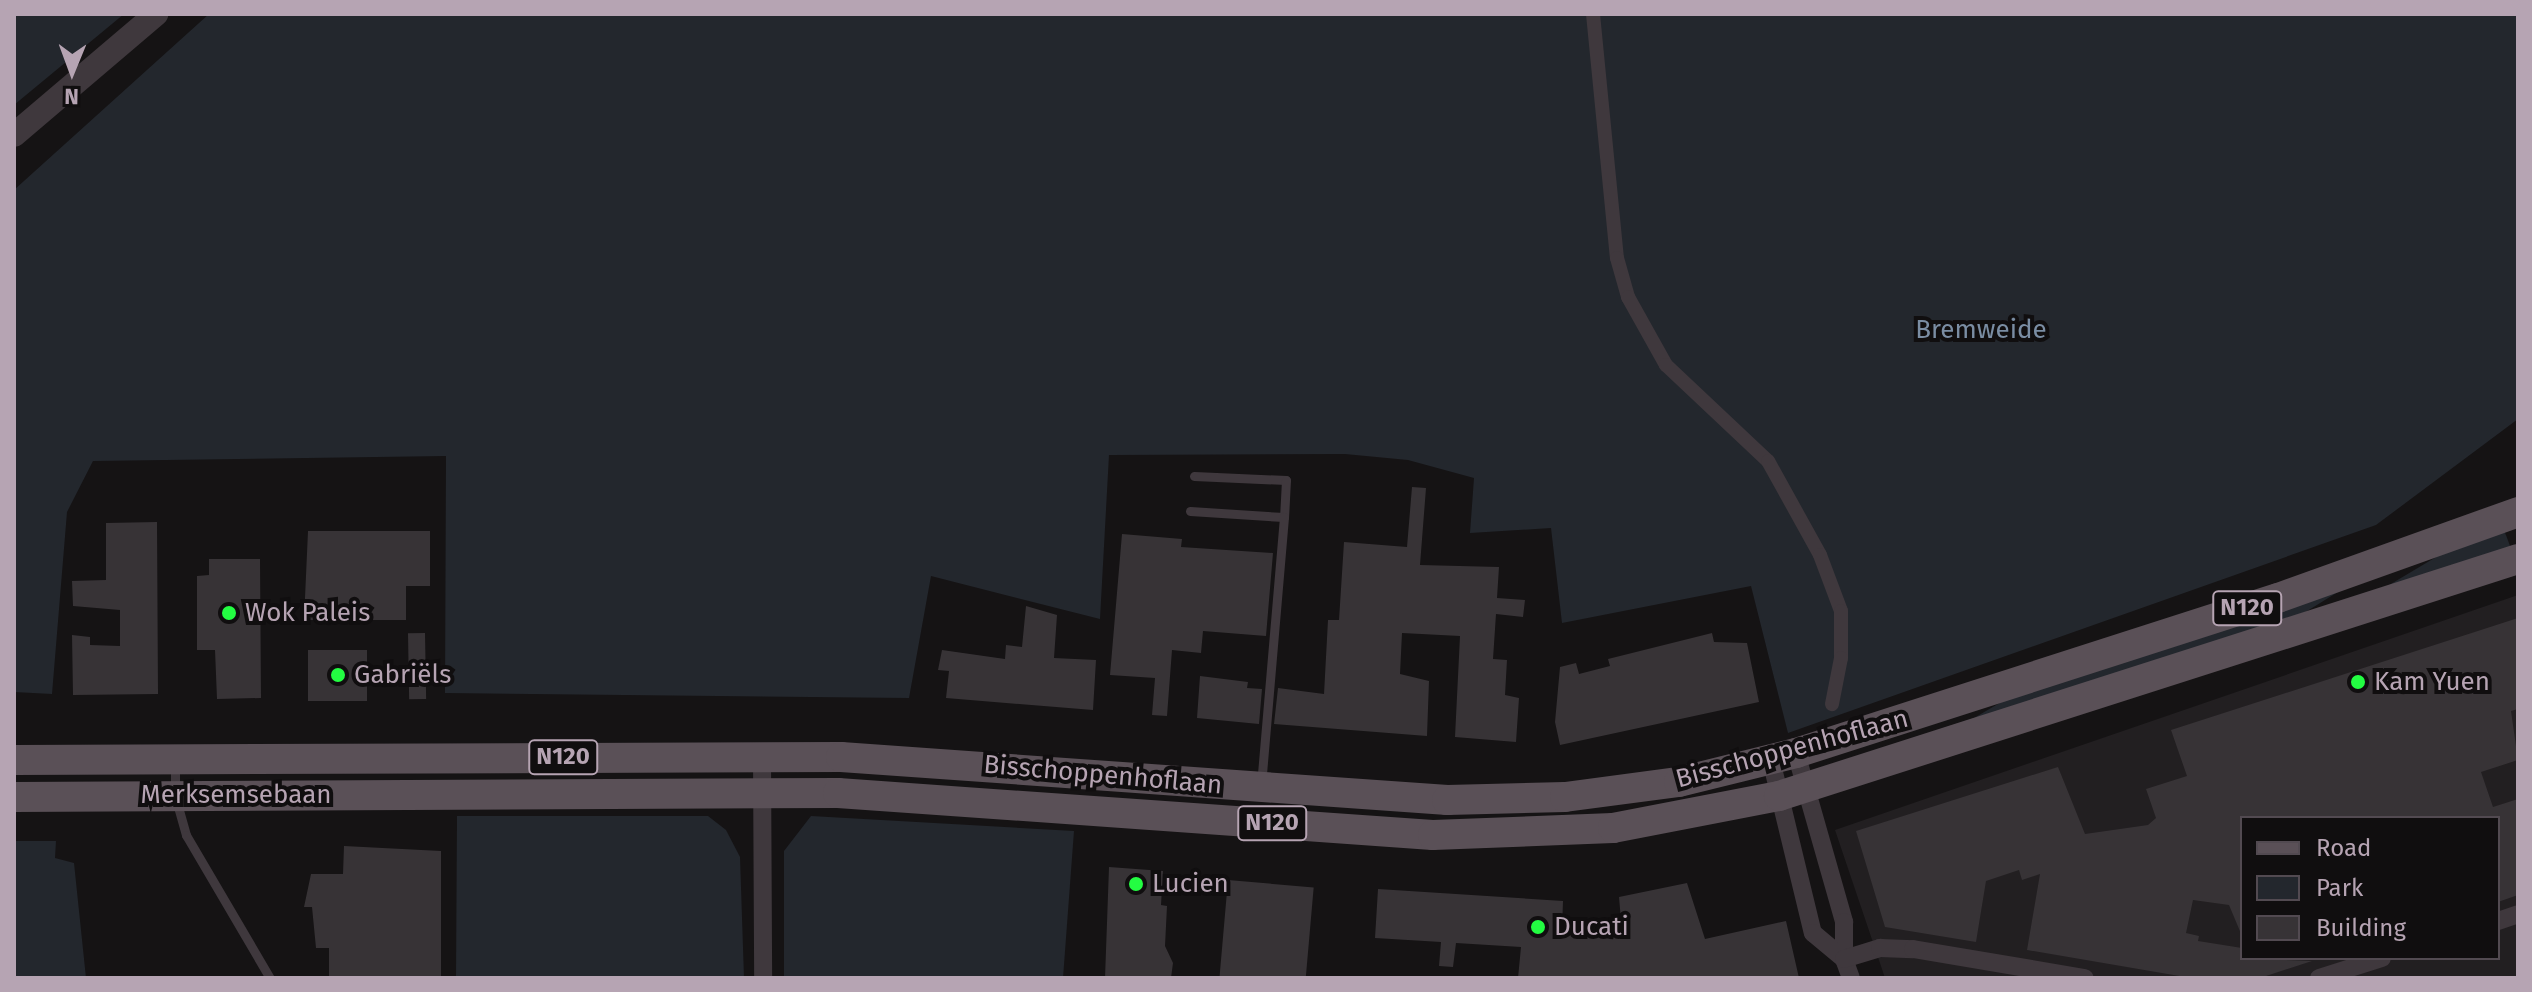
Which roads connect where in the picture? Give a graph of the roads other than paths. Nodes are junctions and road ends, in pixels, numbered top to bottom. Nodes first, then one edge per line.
1 (156, 14) edge
2 (1593, 14) edge
3 (14, 135) edge
4 (1194, 476) dead end
5 (1190, 511) dead end
6 (2518, 512) edge
7 (1284, 517) junction
8 (2518, 559) edge
9 (1832, 704) dead end
10 (1783, 756) junction
11 (762, 757) junction
12 (176, 758) junction
13 (364, 758) joint
14 (14, 760) edge
15 (1260, 788) junction
16 (762, 792) junction
17 (1792, 792) junction
18 (458, 793) joint
19 (175, 796) junction
20 (14, 797) edge
21 (1844, 959) junction
22 (2376, 960) edge
23 (270, 978) edge
24 (763, 978) edge
25 (1851, 978) edge
26 (2085, 978) edge
27 (2319, 978) edge

1 - 3 street
2 - 9 street
4 - 7 lane
5 - 7 lane
6 - 10 main road, Bisschoppenhoflaan / N120
7 - 15 lane
8 - 17 main road, Bisschoppenhoflaan / N120
10 - 15 main road, Bisschoppenhoflaan / N120
10 - 17 street
10 - 17 street
11 - 13 main road, Bisschoppenhoflaan / N120
11 - 15 main road, Bisschoppenhoflaan / N120
11 - 16 street
12 - 13 main road, Merksemsebaan / N120
12 - 14 main road, Merksemsebaan / N120
12 - 19 lane
16 - 17 main road, Bisschoppenhoflaan / N120
16 - 18 main road, Bisschoppenhoflaan / N120
16 - 24 street
17 - 21 street
17 - 21 street
18 - 19 main road, Merksemsebaan / N120
19 - 20 main road, Merksemsebaan / N120
19 - 23 lane
21 - 25 street
21 - 26 street
22 - 27 street

